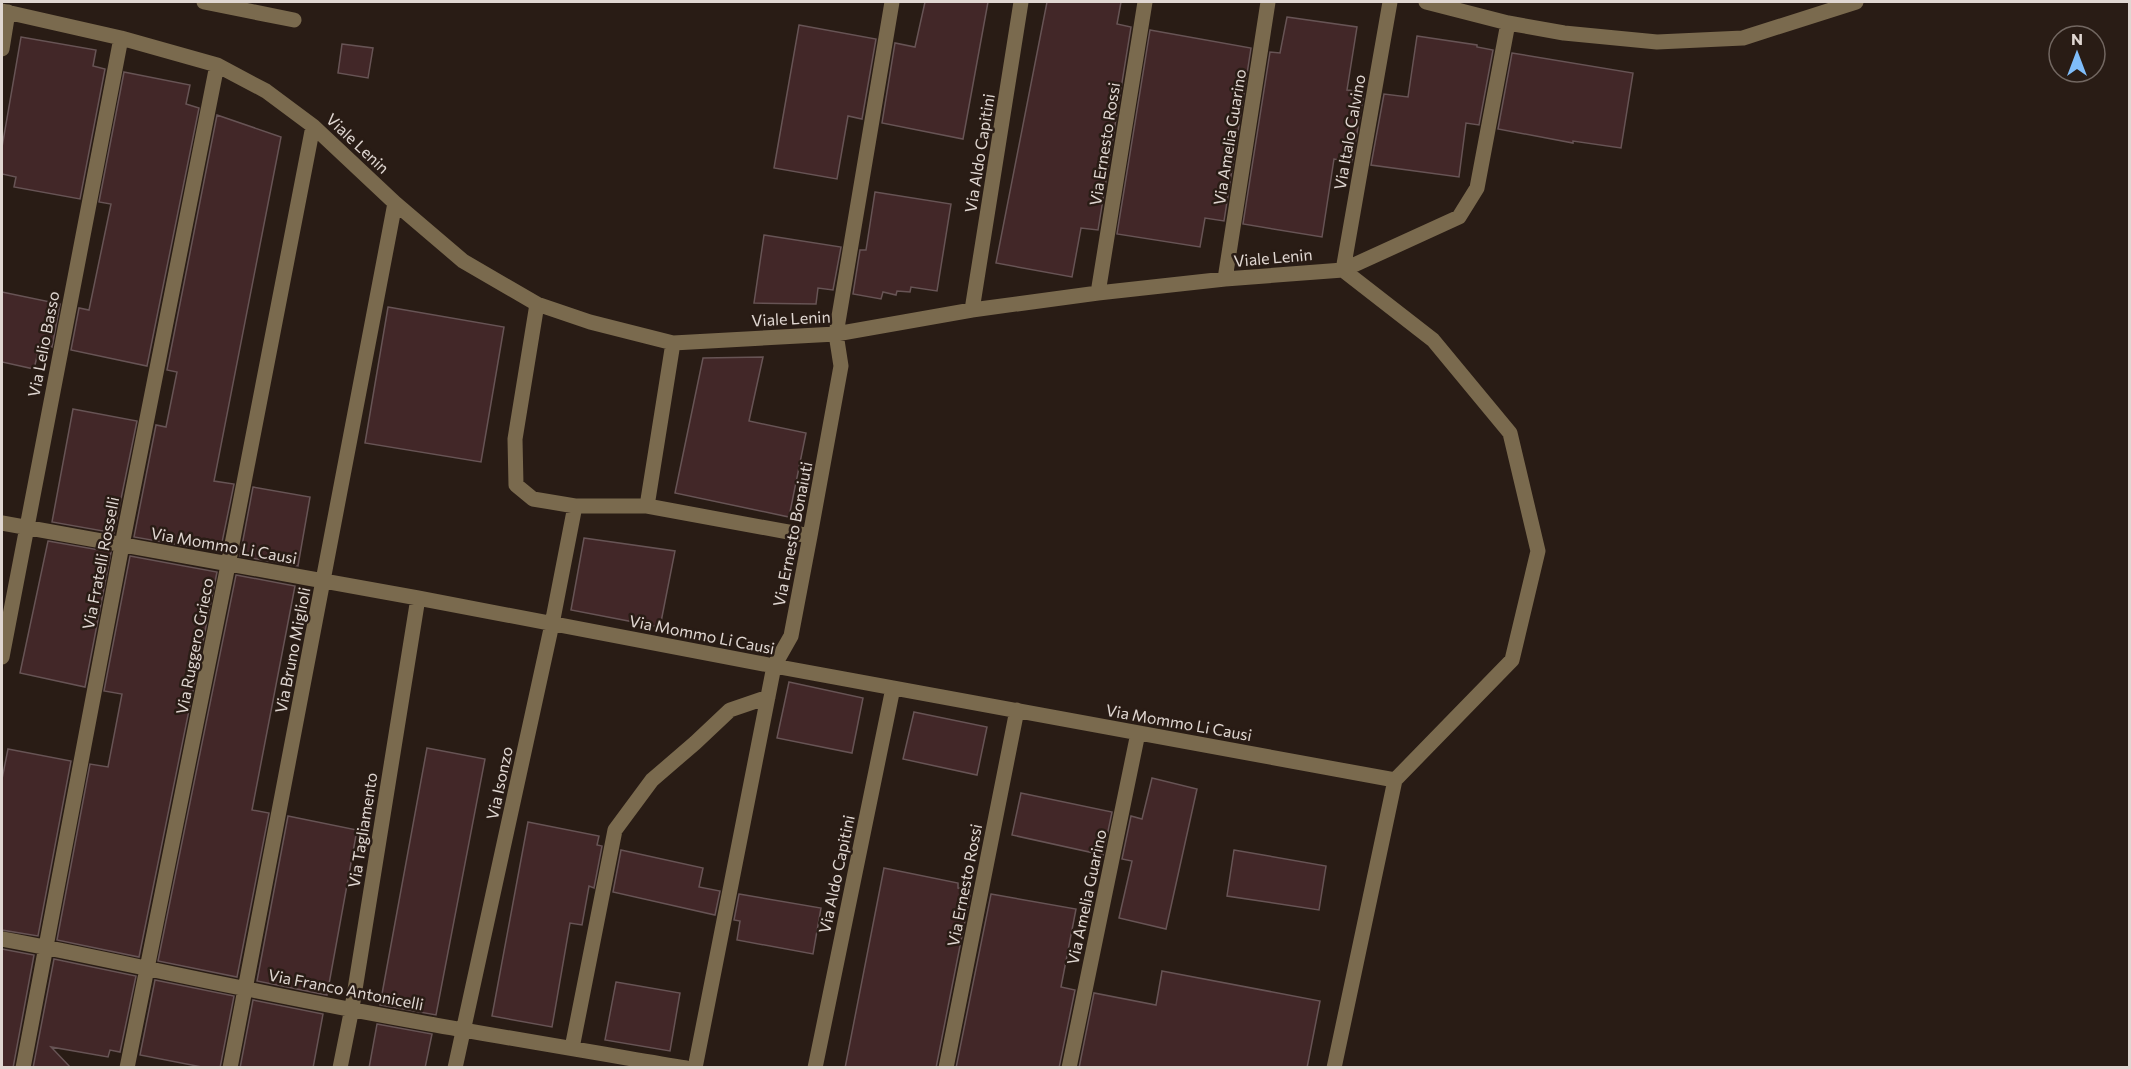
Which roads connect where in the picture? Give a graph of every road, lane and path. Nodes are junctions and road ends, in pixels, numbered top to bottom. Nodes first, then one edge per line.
1 (204, 2) edge
2 (892, 2) edge
3 (1021, 2) edge
4 (1146, 2) edge
5 (1268, 2) edge
6 (1390, 2) edge
7 (1426, 2) edge
8 (1848, 3) edge
9 (5, 12) edge
10 (294, 21) dead end
11 (1508, 23) junction
12 (121, 38) junction
13 (2, 49) edge
14 (217, 65) junction
15 (313, 126) junction
16 (395, 203) junction
17 (1342, 270) junction
18 (1225, 279) junction
19 (1098, 293) junction
20 (537, 304) junction
21 (972, 310) junction
22 (836, 334) junction
23 (673, 343) junction
24 (575, 506) junction
25 (647, 506) junction
26 (2, 523) edge
27 (26, 527) junction
28 (810, 536) junction
29 (122, 545) junction
30 (228, 565) junction
31 (324, 582) junction
32 (418, 598) junction
33 (552, 624) junction
34 (2, 657) edge
35 (774, 666) junction
36 (893, 688) junction
37 (768, 697) junction
38 (1017, 711) junction
39 (1138, 733) junction
40 (1395, 780) junction
41 (2, 939) edge
42 (46, 947) junction
43 (148, 967) junction
44 (247, 989) junction
45 (352, 1008) junction
46 (463, 1030) junction
47 (572, 1048) junction
48 (23, 1068) edge
49 (127, 1068) edge
50 (230, 1068) edge
51 (340, 1068) edge
52 (455, 1068) edge
53 (686, 1068) edge
54 (695, 1068) edge
55 (815, 1068) edge
56 (946, 1068) edge
57 (1069, 1068) edge
58 (1334, 1068) edge

1 - 10 street
2 - 22 street, Via Ernesto Bonaiuti
3 - 21 street, Via Aldo Capitini
4 - 19 street, Via Ernesto Rossi
5 - 18 street, Via Amelia Guarino
6 - 17 street, Via Italo Calvino
7 - 11 street
8 - 11 street
9 - 12 street, Viale Lenin
9 - 13 street
11 - 17 street, Viale Lenin
12 - 14 street, Viale Lenin
12 - 27 street, Via Lelio Basso
14 - 15 street, Viale Lenin
14 - 29 street, Via Fratelli Rosselli
15 - 16 street, Viale Lenin
15 - 30 street, Via Ruggero Grieco
16 - 20 street, Viale Lenin
16 - 31 street, Via Bruno Miglioli
17 - 18 street, Viale Lenin
17 - 40 street
18 - 19 street, Viale Lenin
19 - 21 street, Viale Lenin
20 - 23 street, Viale Lenin
20 - 24 street
21 - 22 street, Viale Lenin
22 - 23 street, Viale Lenin
22 - 28 street, Via Ernesto Bonaiuti
23 - 25 street
24 - 25 street
24 - 33 street, Via Isonzo
25 - 28 street
26 - 27 street, Via Mommo Li Causi
27 - 29 street, Via Mommo Li Causi
27 - 34 street, Via Lelio Basso
28 - 35 street, Via Ernesto Bonaiuti
29 - 30 street, Via Mommo Li Causi
29 - 42 street, Via Fratelli Rosselli
30 - 31 street, Via Mommo Li Causi
30 - 43 street, Via Ruggero Grieco
31 - 32 street, Via Mommo Li Causi
31 - 44 street, Via Bruno Miglioli
32 - 33 street, Via Mommo Li Causi
32 - 45 street, Via Tagliamento
33 - 35 street, Via Mommo Li Causi
33 - 46 street, Via Isonzo
35 - 36 street, Via Mommo Li Causi
35 - 37 street, Via Ernesto Bonaiuti
36 - 38 street, Via Mommo Li Causi
36 - 55 street, Via Aldo Capitini
37 - 47 street
37 - 54 street, Via Ernesto Bonaiuti
38 - 39 street, Via Mommo Li Causi
38 - 56 street, Via Ernesto Rossi
39 - 40 street, Via Mommo Li Causi
39 - 57 street, Via Amelia Guarino
40 - 58 street
41 - 42 street, Via Franco Antonicelli
42 - 43 street, Via Franco Antonicelli
42 - 48 street, Via Fratelli Rosselli
43 - 44 street, Via Franco Antonicelli
43 - 49 street, Via Ruggero Grieco
44 - 45 street, Via Franco Antonicelli
44 - 50 street, Via Bruno Miglioli
45 - 46 street, Via Franco Antonicelli
45 - 51 street, Via Tagliamento
46 - 47 street, Via Franco Antonicelli
46 - 52 street, Via Isonzo
47 - 53 street, Via Franco Antonicelli

